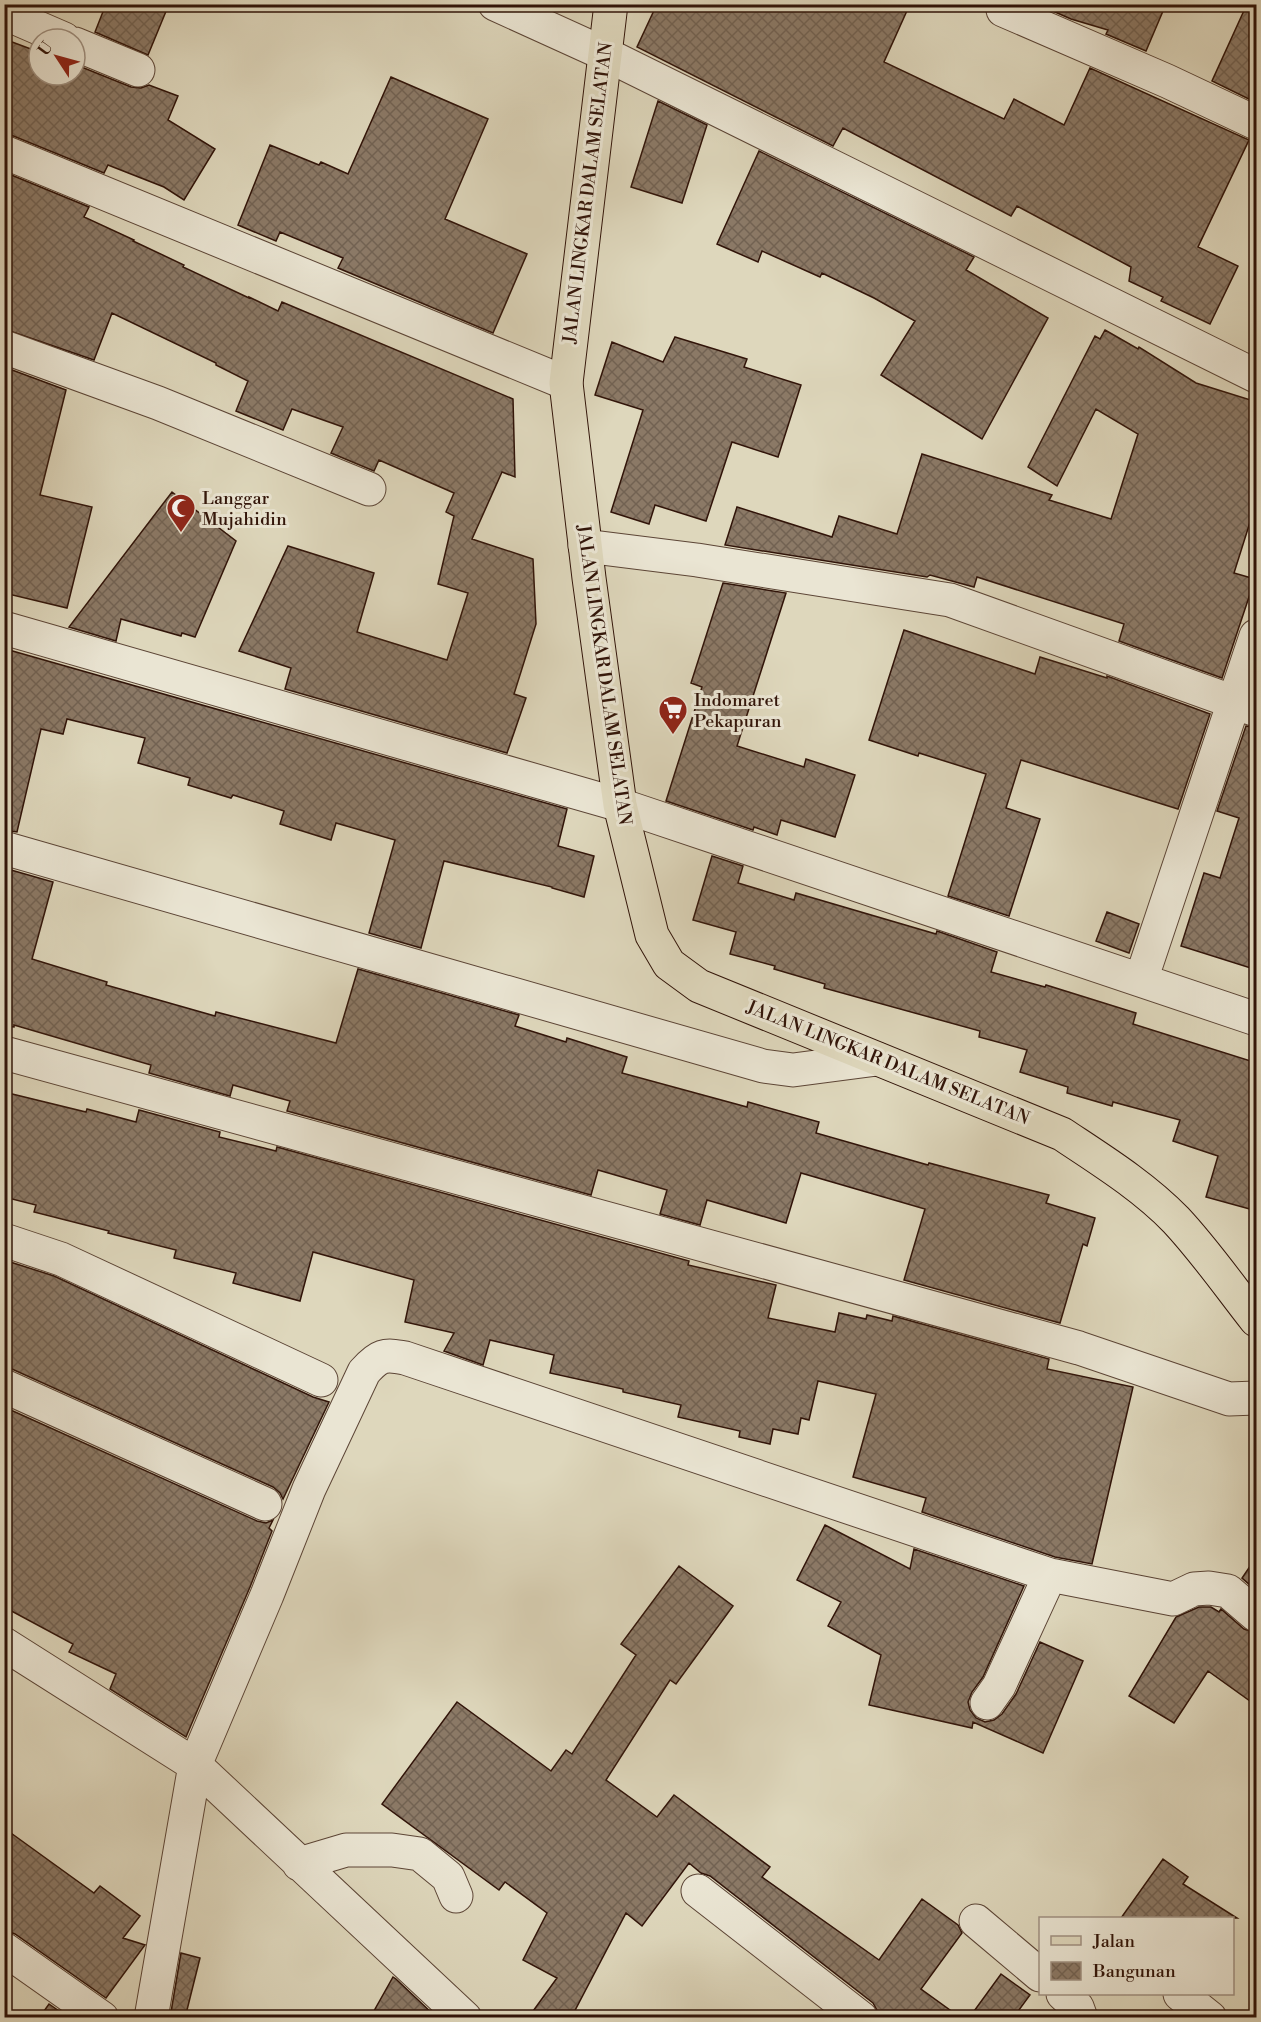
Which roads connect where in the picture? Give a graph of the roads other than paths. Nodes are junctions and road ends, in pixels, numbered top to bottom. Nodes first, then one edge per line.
1 (495, 4) edge
2 (611, 4) edge
3 (1003, 10) dead end
4 (4, 13) edge
5 (36, 27) edge
6 (87, 49) edge
7 (605, 54) junction
8 (138, 70) dead end
9 (1257, 123) edge
10 (4, 153) edge
11 (4, 347) edge
12 (1257, 376) edge
13 (566, 383) junction
14 (369, 489) dead end
15 (585, 546) junction
16 (4, 628) edge
17 (1257, 636) edge
18 (1246, 707) edge
19 (620, 805) junction
20 (4, 848) edge
21 (1141, 980) junction
22 (1257, 1019) edge
23 (4, 1053) edge
24 (877, 1059) junction
25 (4, 1240) edge
26 (1257, 1320) edge
27 (321, 1380) dead end
28 (4, 1386) edge
29 (1257, 1398) edge
30 (266, 1504) dead end
31 (1050, 1575) junction
32 (1257, 1615) edge
33 (4, 1644) edge
34 (987, 1703) dead end
35 (195, 1765) junction
36 (299, 1864) junction
37 (698, 1892) dead end
38 (456, 1896) dead end
39 (976, 1921) dead end
40 (4, 1949) edge
41 (1039, 1973) edge
42 (1064, 1995) edge
43 (1181, 1995) edge
44 (102, 2018) edge
45 (151, 2018) edge
46 (465, 2018) edge
47 (861, 2018) edge
48 (1081, 2018) edge
49 (1210, 2018) edge

1 - 7 street
2 - 7 main road, JALAN LINGKAR DALAM SELATAN
3 - 9 street
4 - 5 street
6 - 8 street
7 - 12 street
7 - 13 main road, JALAN LINGKAR DALAM SELATAN
10 - 13 street
11 - 14 street
13 - 15 main road, JALAN LINGKAR DALAM SELATAN
15 - 18 street
15 - 19 main road, JALAN LINGKAR DALAM SELATAN
16 - 19 street
17 - 18 street
18 - 21 street
19 - 21 street
19 - 24 main road, JALAN LINGKAR DALAM SELATAN
20 - 24 street
21 - 22 street
23 - 29 street
24 - 26 main road, JALAN LINGKAR DALAM SELATAN
25 - 27 street
28 - 30 street
31 - 32 street
31 - 34 street
31 - 35 street
33 - 35 street
35 - 36 street
35 - 45 street
36 - 38 street
36 - 46 street
37 - 47 street
39 - 41 street
40 - 44 street
42 - 48 street
43 - 49 street

